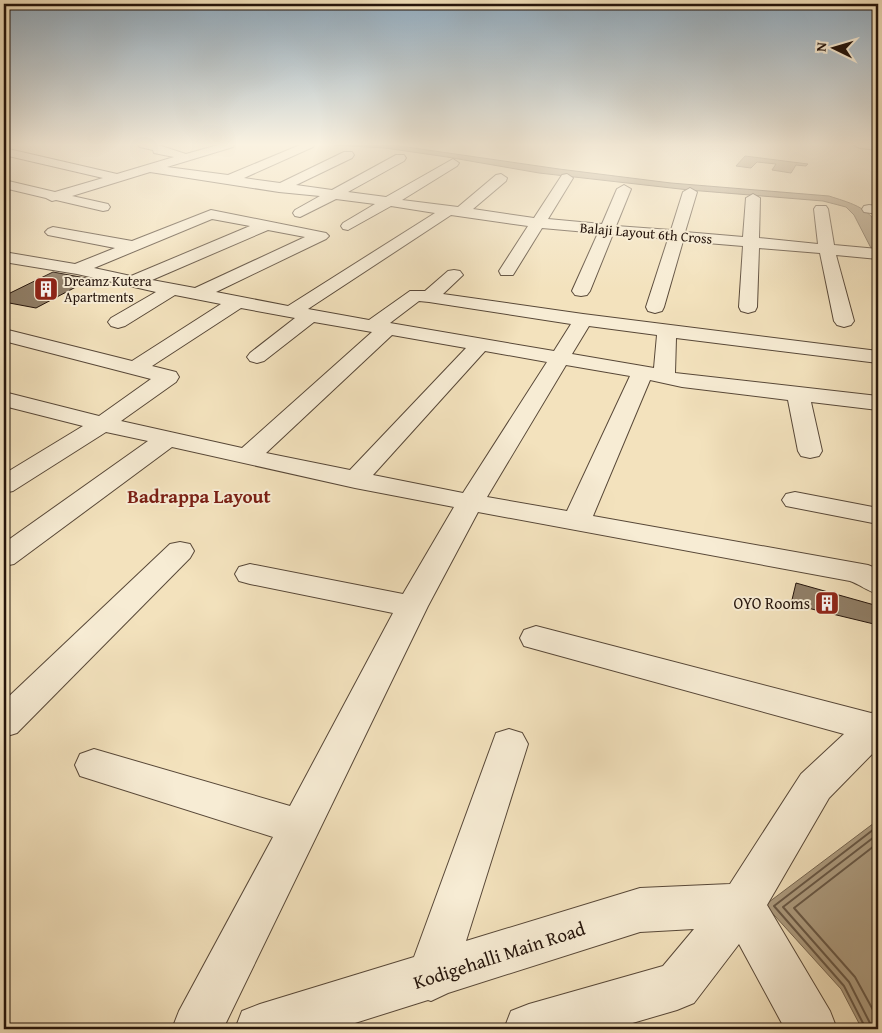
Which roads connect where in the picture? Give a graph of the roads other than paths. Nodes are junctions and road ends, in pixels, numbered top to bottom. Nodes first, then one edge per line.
1 (38, 193) edge
2 (65, 193) edge
3 (270, 193) edge
4 (319, 193) edge
5 (336, 193) edge
6 (403, 193) edge
7 (480, 193) edge
8 (558, 193) edge
9 (622, 193) edge
10 (690, 193) edge
11 (333, 195) junction
12 (52, 197) junction
13 (260, 198) dead end
14 (753, 198) dead end
15 (388, 202) junction
16 (103, 207) dead end
17 (821, 209) dead end
18 (454, 212) junction
19 (300, 213) dead end
20 (538, 223) junction
21 (266, 225) junction
22 (348, 226) dead end
23 (606, 229) junction
24 (53, 232) dead end
25 (675, 236) junction
26 (752, 243) junction
27 (133, 246) junction
28 (827, 250) junction
29 (871, 254) edge
30 (4, 257) edge
31 (34, 262) junction
32 (77, 269) junction
33 (507, 271) dead end
34 (454, 275) dead end
35 (4, 276) edge
36 (133, 282) junction
37 (173, 289) junction
38 (581, 291) dead end
39 (200, 293) junction
40 (429, 297) junction
41 (239, 301) junction
42 (656, 307) dead end
43 (748, 307) dead end
44 (290, 312) junction
45 (311, 315) junction
46 (583, 320) junction
47 (844, 321) dead end
48 (118, 322) dead end
49 (380, 327) junction
50 (480, 328) junction
51 (667, 331) junction
52 (4, 335) edge
53 (258, 357) dead end
54 (878, 357) edge
55 (559, 359) junction
56 (134, 369) junction
57 (653, 375) junction
58 (798, 394) junction
59 (4, 399) edge
60 (878, 403) edge
61 (102, 424) junction
62 (167, 438) junction
63 (810, 452) dead end
64 (248, 456) junction
65 (355, 480) junction
66 (4, 485) edge
67 (795, 500) dead end
68 (470, 502) junction
69 (878, 516) edge
70 (576, 522) junction
71 (180, 551) dead end
72 (4, 557) edge
73 (250, 574) dead end
74 (878, 584) edge
75 (412, 606) junction
76 (536, 638) dead end
77 (4, 723) edge
78 (876, 727) edge
79 (509, 744) dead end
80 (94, 765) dead end
81 (300, 827) junction
82 (742, 904) junction
83 (431, 976) junction
84 (196, 1029) edge
85 (260, 1029) edge
86 (529, 1029) edge
87 (812, 1029) edge

1 - 12 street
2 - 12 street
3 - 13 street
4 - 11 street, Balaji Layout 6th Cross
5 - 11 street
6 - 15 street
7 - 18 street
8 - 20 street
9 - 23 street
10 - 25 street
11 - 15 street, Balaji Layout 6th Cross
11 - 19 street
12 - 16 street
14 - 26 street
15 - 18 street, Balaji Layout 6th Cross
15 - 22 street
17 - 28 street
18 - 20 street, Balaji Layout 6th Cross
18 - 44 street
20 - 23 street, Balaji Layout 6th Cross
20 - 33 street
21 - 27 street
21 - 36 street
21 - 39 street
23 - 25 street, Balaji Layout 6th Cross
23 - 38 street
24 - 27 street
25 - 26 street, Balaji Layout 6th Cross
25 - 42 street
26 - 28 street, Balaji Layout 6th Cross
26 - 43 street
27 - 32 street
28 - 29 street, Balaji Layout 6th Cross
28 - 47 street
30 - 31 street
31 - 32 street
31 - 35 street
32 - 36 street
34 - 40 street
36 - 37 street
37 - 39 street
37 - 48 street
39 - 41 street
40 - 49 street
40 - 50 street
41 - 44 street
41 - 56 street
44 - 45 street
45 - 49 street
45 - 53 street
46 - 50 street
46 - 51 street
46 - 55 street
49 - 50 street
49 - 64 street
50 - 55 street
50 - 65 street
51 - 54 street
51 - 57 street
52 - 56 street
55 - 57 street
55 - 68 street
56 - 61 street
57 - 58 street
57 - 70 street
58 - 60 street
58 - 63 street
59 - 61 street
61 - 62 street
61 - 66 street
62 - 64 street
62 - 72 street
64 - 65 street
65 - 68 street
67 - 69 street
68 - 70 street
68 - 75 street
70 - 74 street
71 - 77 street
73 - 75 street
75 - 81 street
76 - 78 street
78 - 82 street
79 - 83 street
80 - 81 street
81 - 84 street
82 - 83 street, Kodigehalli Main Road
82 - 86 street
82 - 87 street
83 - 85 street, Kodigehalli Main Road

